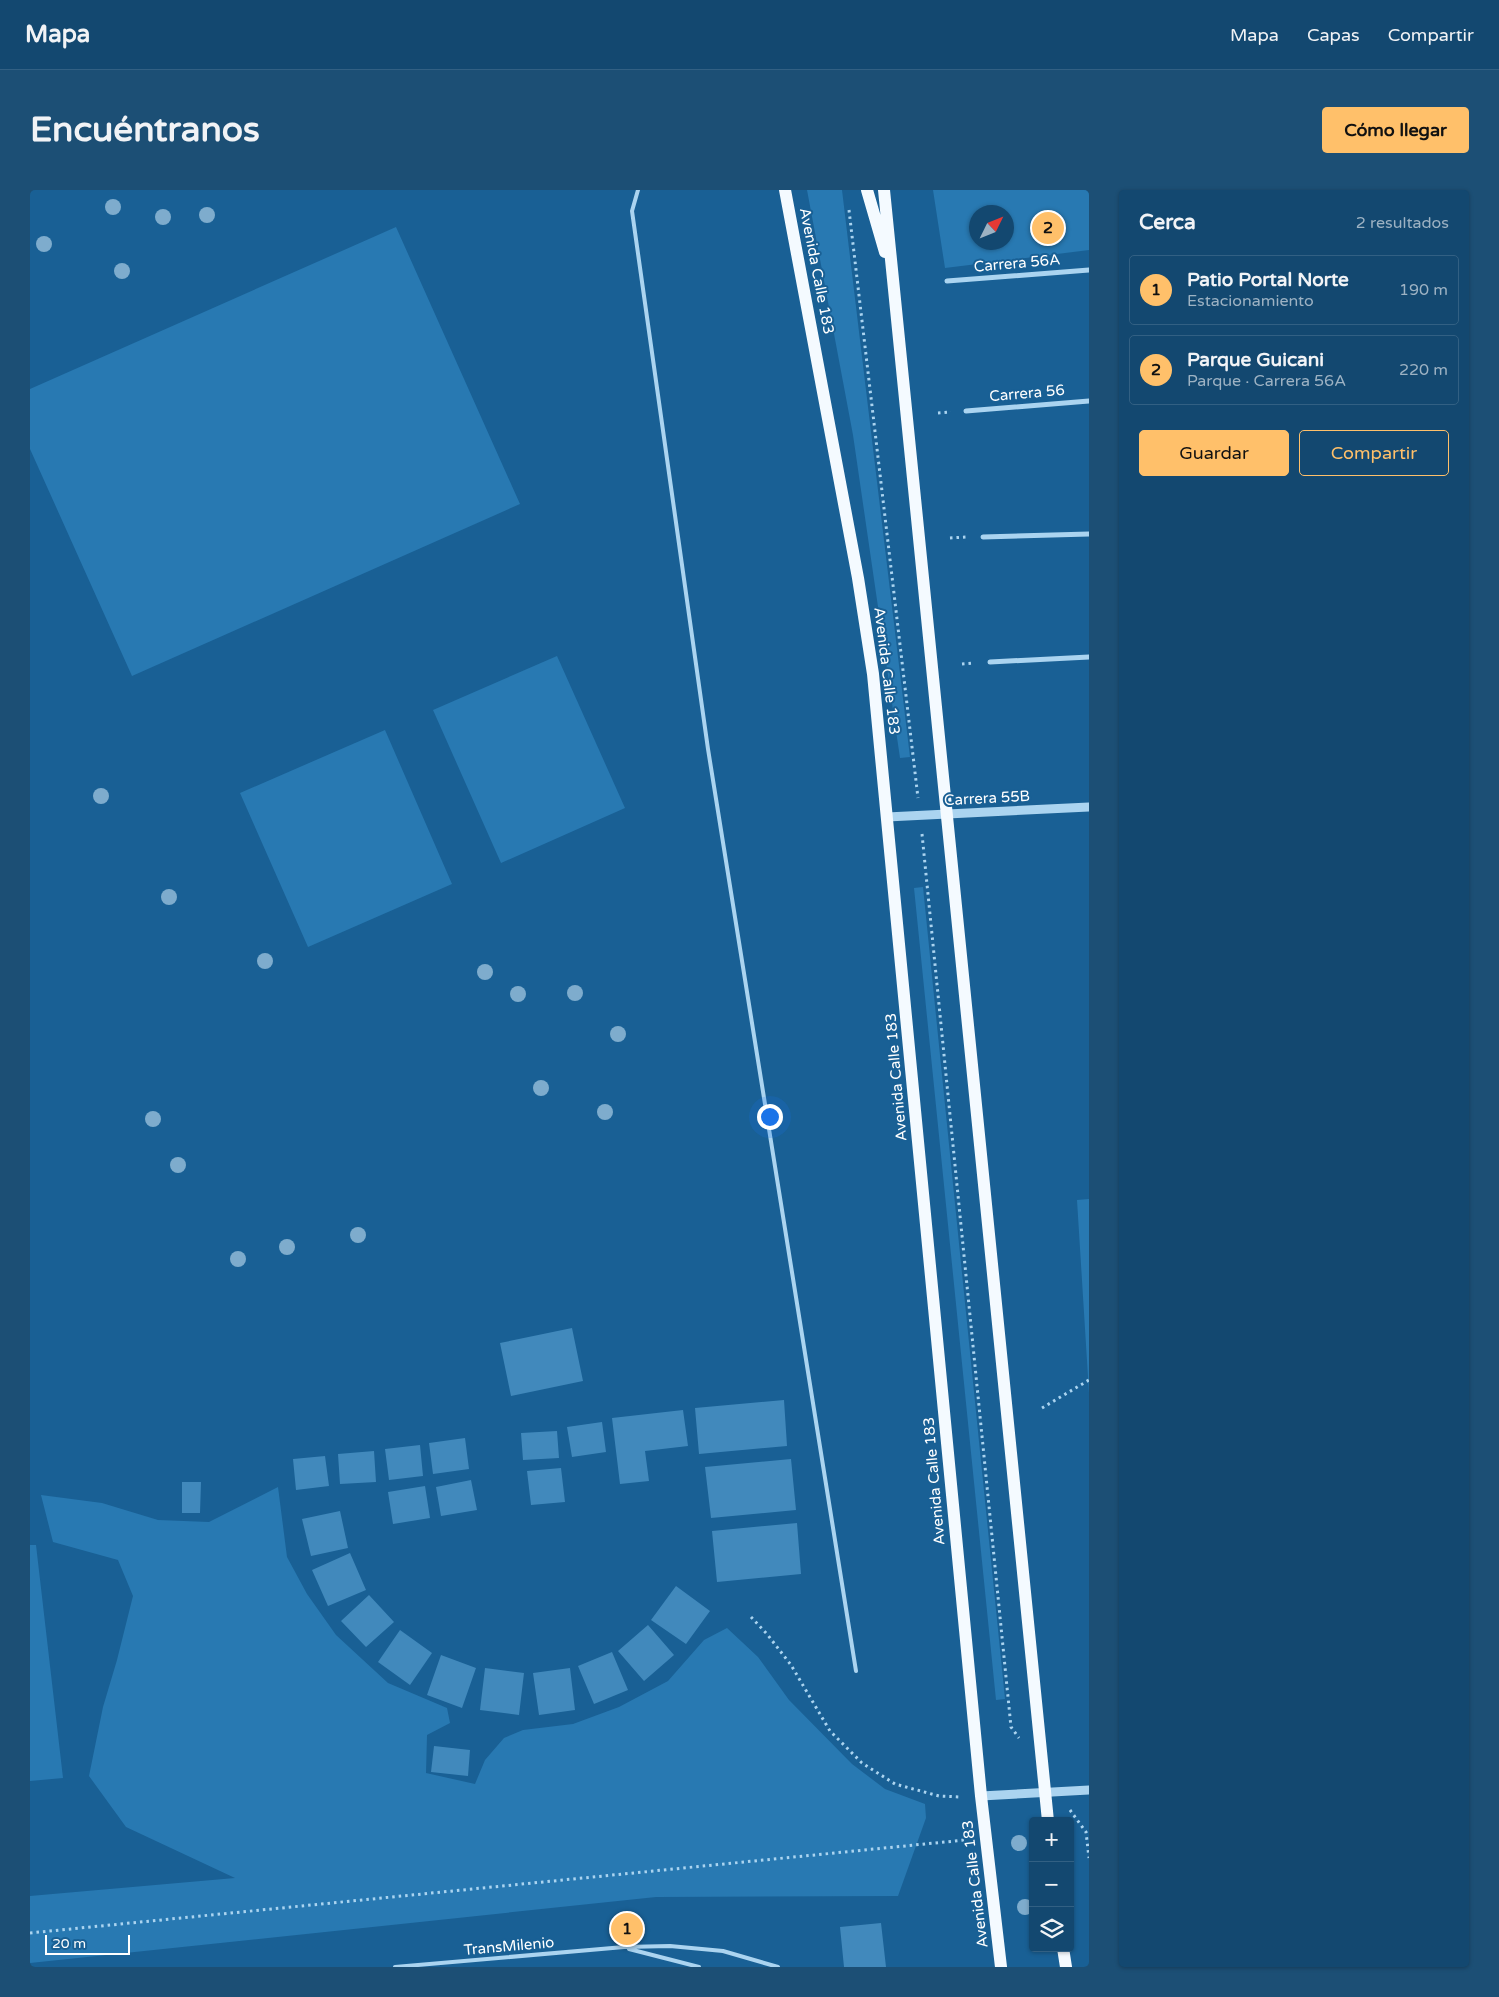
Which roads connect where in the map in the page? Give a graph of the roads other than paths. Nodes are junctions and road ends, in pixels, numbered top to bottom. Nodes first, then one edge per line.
1 (638, 190) edge
2 (785, 190) edge
3 (867, 190) edge
4 (884, 190) edge
5 (1089, 270) edge
6 (947, 281) dead end
7 (894, 286) junction
8 (1089, 401) edge
9 (966, 411) dead end
10 (1089, 534) edge
11 (983, 537) dead end
12 (1089, 658) edge
13 (990, 662) dead end
14 (1089, 807) edge
15 (947, 814) junction
16 (887, 817) junction
17 (856, 1671) dead end
18 (1089, 1790) edge
19 (1045, 1793) junction
20 (981, 1796) junction
21 (1048, 1817) edge
22 (624, 1948) junction
23 (1064, 1952) edge
24 (396, 1967) edge
25 (699, 1967) edge
26 (778, 1967) edge
27 (1001, 1967) edge
28 (1066, 1967) edge

1 - 17 lane
2 - 16 main road, Avenida Calle 183
3 - 7 main road
4 - 7 main road
5 - 6 street, Carrera 56A
7 - 15 main road
8 - 9 street, Carrera 56
10 - 11 street
12 - 13 street
14 - 15 street, Carrera 55B
15 - 16 street, Carrera 55B
15 - 19 main road
16 - 20 main road, Avenida Calle 183
18 - 19 street
19 - 20 street
19 - 21 main road
20 - 27 main road, Avenida Calle 183
22 - 24 lane, TransMilenio
22 - 25 lane, TransMilenio
22 - 26 lane, TransMilenio
23 - 28 main road

